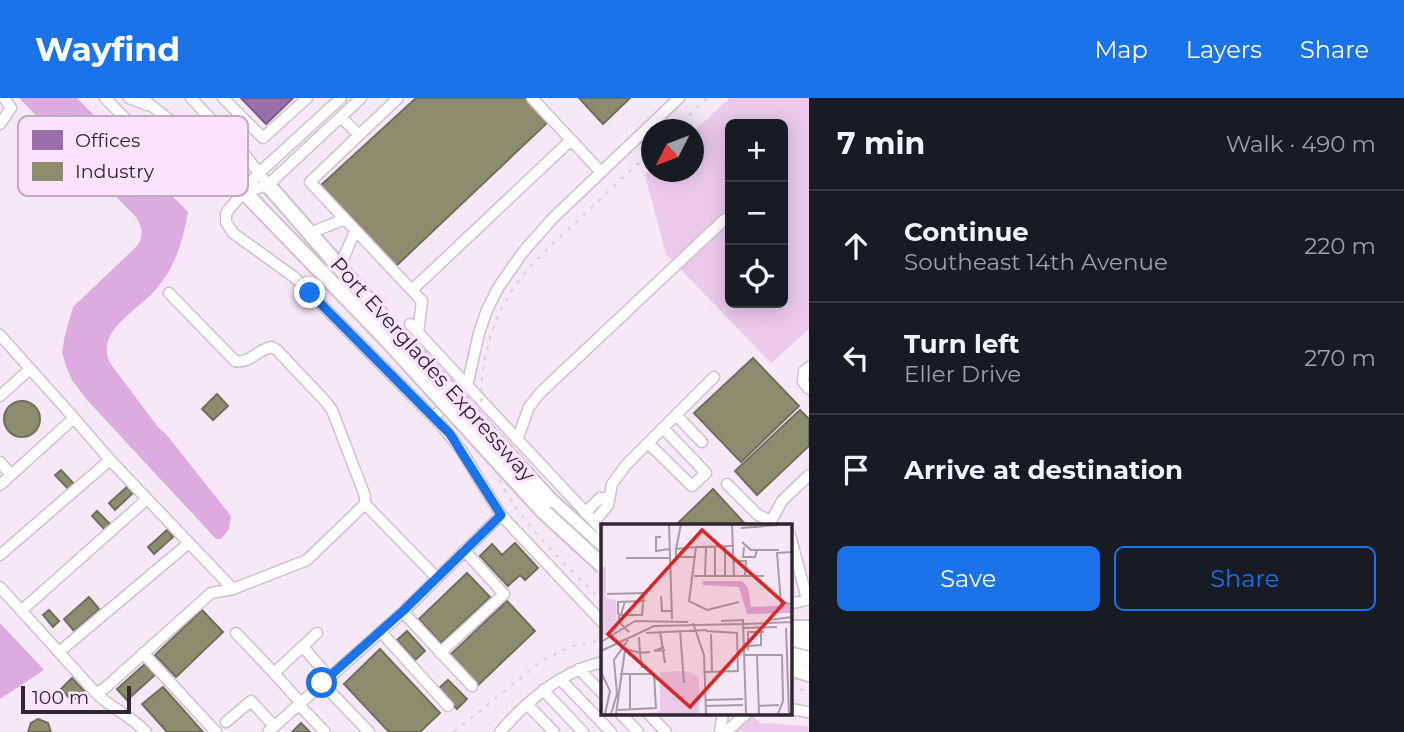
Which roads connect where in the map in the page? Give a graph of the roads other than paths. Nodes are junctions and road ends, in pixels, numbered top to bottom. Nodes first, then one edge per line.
1 (4, 98) edge
2 (105, 98) edge
3 (129, 98) edge
4 (142, 98) edge
5 (191, 98) edge
6 (223, 98) edge
7 (307, 98) edge
8 (341, 98) edge
9 (361, 98) edge
10 (398, 98) edge
11 (532, 98) edge
12 (679, 98) edge
13 (150, 106) junction
14 (123, 116) edge
15 (164, 116) edge
16 (207, 116) edge
17 (241, 116) edge
18 (341, 117) junction
19 (248, 123) edge
20 (0, 124) edge
21 (359, 135) junction
22 (571, 140) junction
23 (248, 161) edge
24 (601, 172) junction
25 (264, 179) junction
26 (248, 191) edge
27 (242, 196) edge
28 (248, 196) edge
29 (345, 219) junction
30 (725, 219) dead end
31 (355, 231) junction
32 (310, 233) junction
33 (340, 266) junction
34 (412, 290) junction
35 (169, 293) dead end
36 (410, 324) dead end
37 (418, 333) junction
38 (0, 335) edge
39 (392, 336) junction
40 (809, 367) edge
41 (30, 369) junction
42 (715, 377) dead end
43 (466, 385) junction
44 (809, 389) edge
45 (0, 396) edge
46 (676, 415) junction
47 (434, 417) junction
48 (74, 418) junction
49 (663, 428) junction
50 (517, 440) junction
51 (702, 442) dead end
52 (648, 443) junction
53 (110, 460) junction
54 (0, 462) edge
55 (11, 475) junction
56 (809, 475) edge
57 (727, 484) dead end
58 (0, 485) edge
59 (147, 499) junction
60 (607, 499) junction
61 (365, 504) junction
62 (585, 513) junction
63 (501, 515) junction
64 (594, 522) junction
65 (772, 524) edge
66 (601, 529) edge
67 (189, 543) junction
68 (792, 543) edge
69 (601, 546) edge
70 (464, 550) junction
71 (0, 555) edge
72 (601, 564) edge
73 (437, 578) junction
74 (0, 587) edge
75 (233, 589) junction
76 (808, 599) edge
77 (21, 611) junction
78 (403, 611) junction
79 (601, 621) edge
80 (381, 632) junction
81 (792, 632) edge
82 (236, 633) dead end
83 (317, 633) dead end
84 (809, 643) edge
85 (303, 647) junction
86 (59, 652) junction
87 (143, 653) junction
88 (440, 653) junction
89 (792, 654) edge
90 (809, 659) edge
91 (601, 664) edge
92 (579, 669) junction
93 (792, 669) edge
94 (274, 673) junction
95 (809, 674) edge
96 (560, 679) junction
97 (326, 680) junction
98 (472, 687) dead end
99 (544, 690) junction
100 (601, 692) edge
101 (96, 693) junction
102 (299, 703) junction
103 (527, 704) junction
104 (449, 706) dead end
105 (621, 714) edge
106 (649, 714) edge
107 (723, 714) edge
108 (746, 714) edge
109 (226, 722) dead end
110 (271, 729) edge
111 (146, 732) edge
112 (216, 732) edge
113 (325, 732) edge
114 (369, 732) edge
115 (500, 732) edge
116 (554, 732) edge
117 (583, 732) edge
118 (611, 732) edge
119 (638, 732) edge
120 (666, 732) edge
121 (720, 732) edge
122 (726, 732) edge

1 - 20 street
2 - 14 street
3 - 13 street
4 - 13 street
5 - 16 street
6 - 17 street
7 - 19 street
8 - 25 street
9 - 18 street
10 - 21 street
11 - 22 street
12 - 24 street
13 - 15 street
18 - 21 street
18 - 25 street
21 - 29 street
22 - 24 street
22 - 34 street
23 - 25 street
24 - 43 street
25 - 26 street
25 - 32 highway, Port Everglades Expressway
27 - 47 street
28 - 39 highway, Port Everglades Expressway
29 - 31 street
29 - 32 street
30 - 50 street
31 - 33 street
31 - 34 street
32 - 33 highway, Port Everglades Expressway
33 - 39 highway, Port Everglades Expressway
34 - 37 street
35 - 61 street
36 - 37 street
37 - 43 street
38 - 41 street
39 - 69 highway, Port Everglades Expressway, bridge
39 - 72 highway, Port Everglades Expressway, bridge
40 - 44 street
41 - 45 street
41 - 48 street
42 - 46 street
43 - 47 street
43 - 50 street
46 - 49 street
46 - 51 street
47 - 63 street
48 - 53 street
48 - 55 street
49 - 52 street
49 - 52 street
50 - 62 street
52 - 60 street
53 - 59 street
53 - 71 street
54 - 55 street
55 - 58 street
56 - 65 street
57 - 65 street
59 - 67 street
59 - 77 street
60 - 62 street
60 - 64 street
61 - 73 street
61 - 75 street
62 - 64 street
63 - 70 street
63 - 79 street
64 - 66 street
67 - 75 street
67 - 86 street
68 - 76 street
70 - 73 street
70 - 88 street
73 - 78 street
74 - 77 street
75 - 87 street
77 - 86 street
78 - 80 street
78 - 88 street
80 - 97 street
80 - 104 street
81 - 84 highway
82 - 94 street
83 - 85 street
85 - 94 street
85 - 97 street
86 - 101 street
87 - 101 street
87 - 112 street
88 - 98 street
89 - 90 highway
91 - 92 street
92 - 96 street
92 - 100 street
93 - 95 highway
94 - 102 street
96 - 99 street
96 - 118 street
97 - 102 street
97 - 114 street
99 - 103 street
99 - 117 street
101 - 111 street
102 - 110 street
102 - 113 street
103 - 115 street
103 - 116 street
105 - 119 street
106 - 120 street
107 - 121 street
108 - 122 street
109 - 110 street

